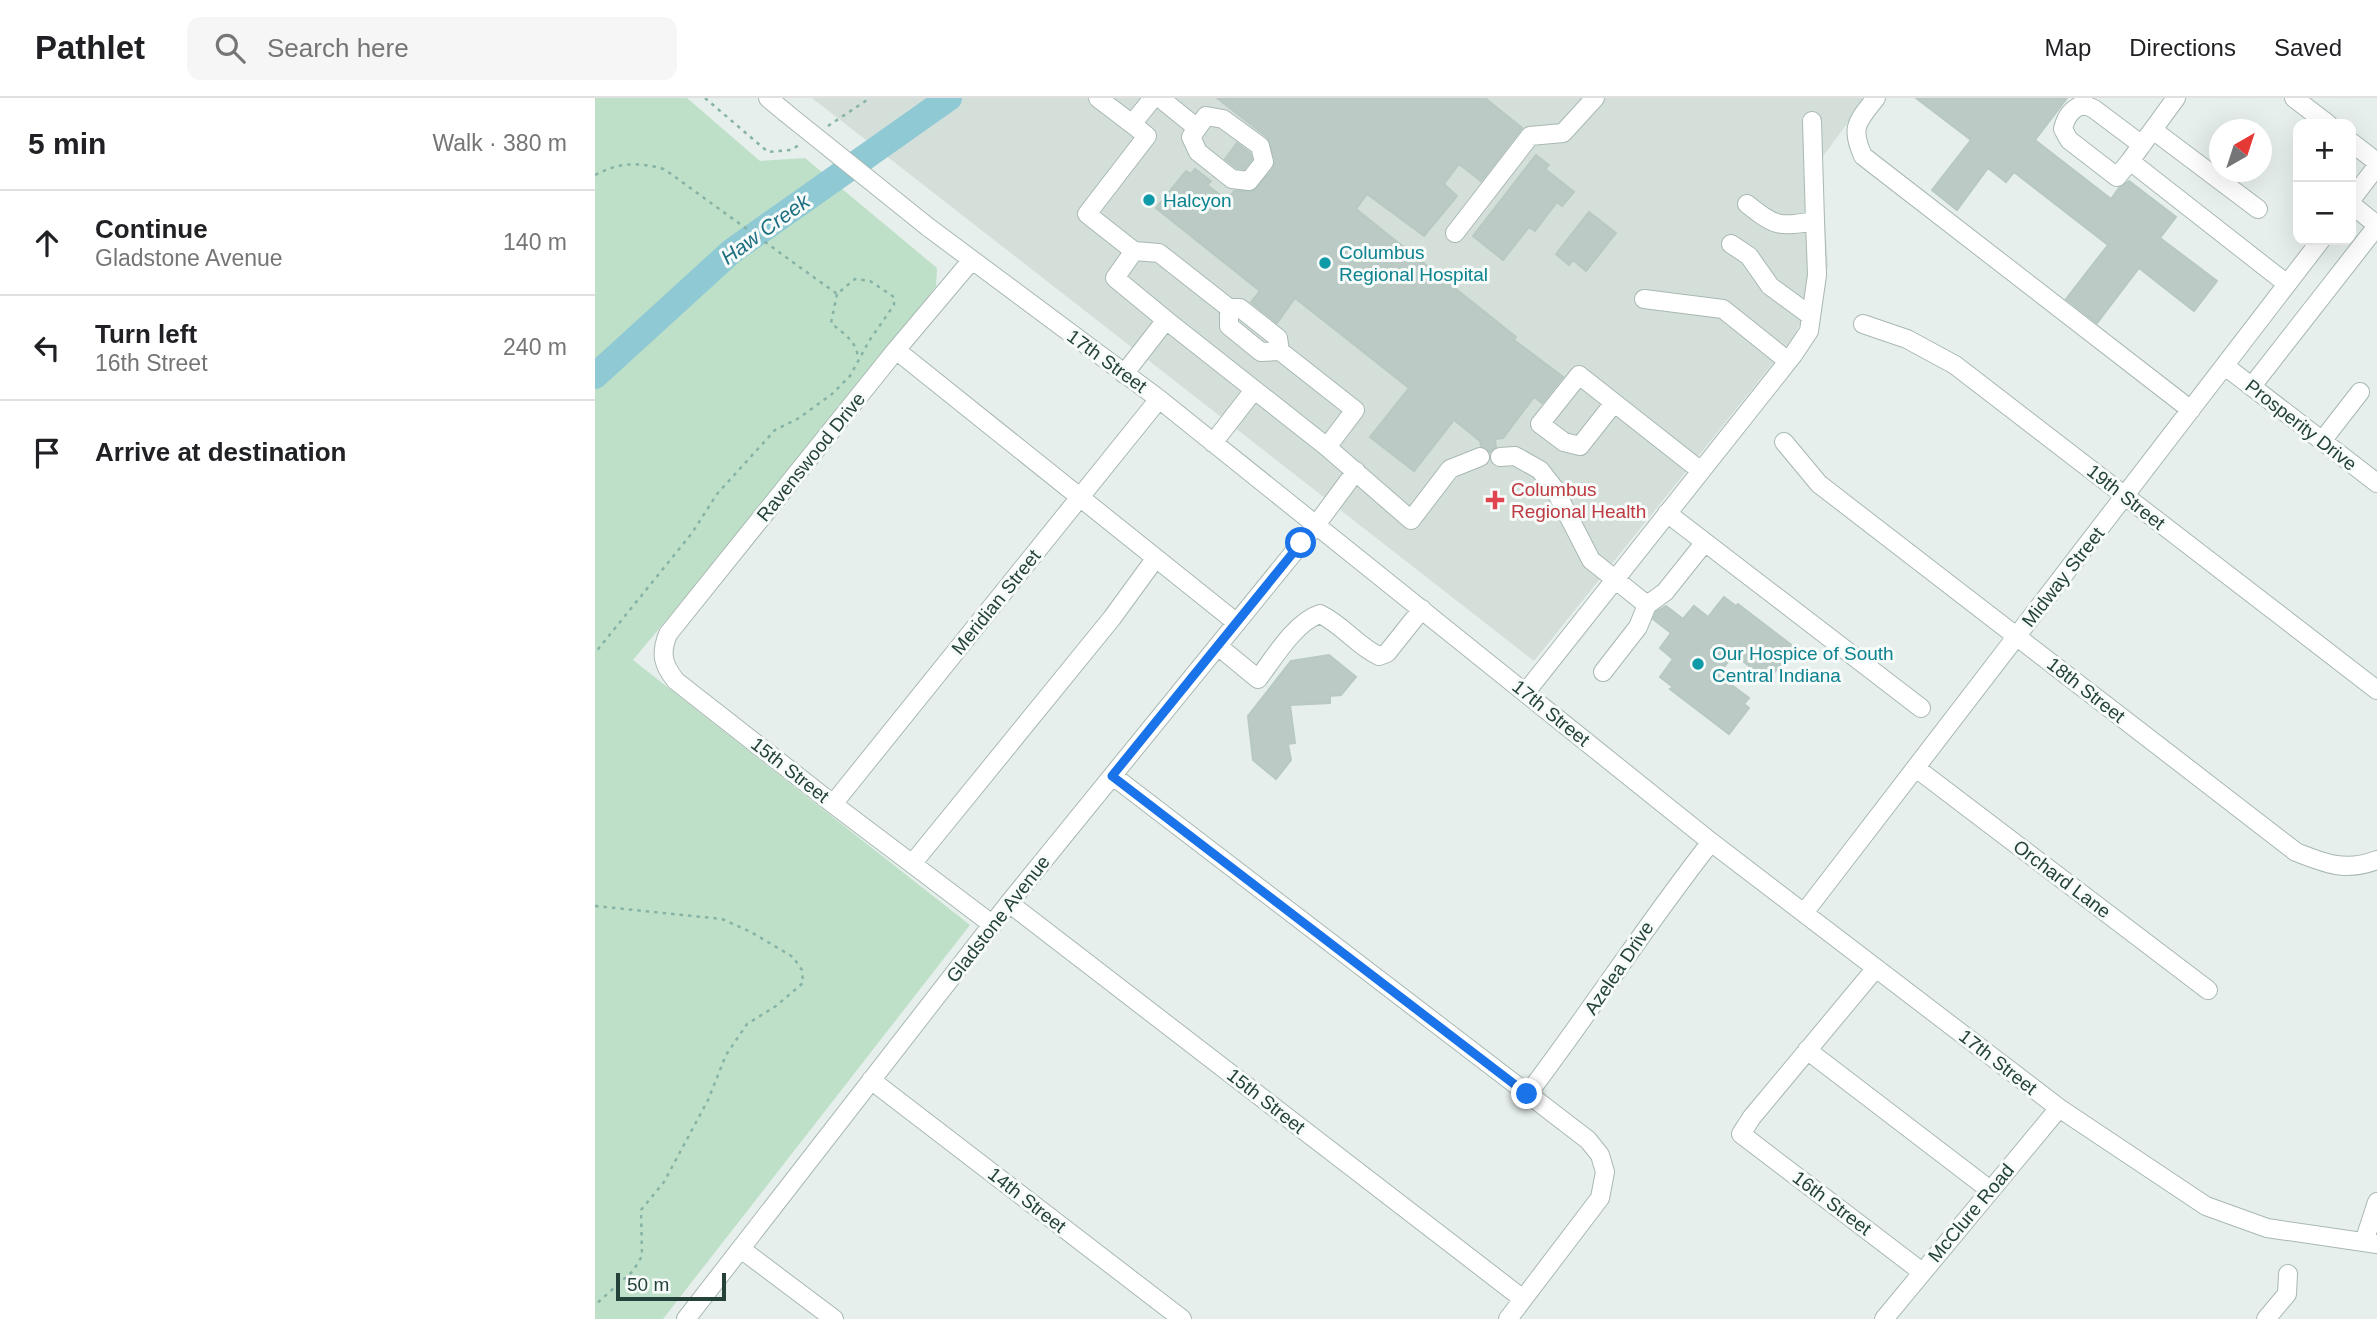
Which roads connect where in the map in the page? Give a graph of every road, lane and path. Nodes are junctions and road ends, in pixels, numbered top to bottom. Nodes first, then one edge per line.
1 (768, 98) edge
2 (1098, 98) edge
3 (1153, 98) edge
4 (1160, 98) edge
5 (1595, 98) edge
6 (1876, 98) edge
7 (2176, 98) edge
8 (2294, 98) edge
9 (2321, 119) edge
10 (1812, 121) dead end
11 (1132, 124) junction
12 (1197, 128) dead end
13 (2153, 130) junction
14 (2142, 145) junction
15 (2356, 146) edge
16 (2130, 161) junction
17 (2377, 164) edge
18 (595, 175) edge
19 (2356, 195) edge
20 (1747, 204) dead end
21 (2356, 207) edge
22 (2258, 209) dead end
23 (1815, 221) junction
24 (2377, 226) edge
25 (1455, 233) dead end
26 (1731, 244) dead end
27 (2317, 245) edge
28 (1134, 251) junction
29 (971, 261) junction
30 (2287, 284) junction
31 (837, 294) junction
32 (1644, 299) dead end
33 (1811, 316) junction
34 (1166, 320) junction
35 (1863, 324) dead end
36 (896, 351) junction
37 (858, 361) junction
38 (1789, 361) junction
39 (2225, 366) junction
40 (1125, 374) junction
41 (2252, 386) junction
42 (1254, 390) junction
43 (2360, 392) dead end
44 (1159, 400) junction
45 (1614, 403) dead end
46 (2191, 410) junction
47 (2322, 441) junction
48 (1784, 442) dead end
49 (1213, 443) junction
50 (1327, 447) junction
51 (1480, 457) dead end
52 (1500, 457) dead end
53 (1356, 471) junction
54 (1701, 471) junction
55 (2377, 483) edge
56 (2125, 497) junction
57 (1080, 498) junction
58 (1667, 513) junction
59 (1316, 525) junction
60 (1705, 542) junction
61 (1155, 558) junction
62 (1615, 580) junction
63 (1647, 605) junction
64 (1422, 609) junction
65 (1237, 623) junction
66 (2017, 636) junction
67 (1218, 646) junction
68 (595, 653) edge
69 (663, 659) joint
70 (1603, 672) dead end
71 (2377, 690) edge
72 (1525, 692) junction
73 (1920, 708) dead end
74 (1916, 768) junction
75 (1112, 776) junction
76 (833, 804) junction
77 (1711, 842) junction
78 (2377, 860) edge
79 (912, 863) junction
80 (1010, 903) junction
81 (595, 906) edge
82 (1804, 913) junction
83 (993, 925) junction
84 (1876, 968) junction
85 (2208, 990) dead end
86 (1807, 1051) junction
87 (871, 1080) junction
88 (1527, 1094) junction
89 (2059, 1108) junction
90 (1990, 1190) junction
91 (2377, 1202) edge
92 (2370, 1243) edge
93 (741, 1248) junction
94 (1922, 1272) junction
95 (2288, 1274) dead end
96 (1523, 1299) junction
97 (595, 1305) edge
98 (687, 1319) edge
99 (834, 1319) edge
100 (1182, 1319) edge
101 (1508, 1319) edge
102 (1884, 1319) edge
103 (2266, 1319) edge

1 - 29 street, 17th Street, bridge
2 - 11 street
3 - 11 street
4 - 12 street
5 - 25 street
6 - 46 street
7 - 13 street
8 - 9 street
10 - 23 street
11 - 28 street
13 - 14 street
13 - 22 street
14 - 16 street
14 - 16 street
15 - 17 street
16 - 30 street
17 - 19 street
18 - 31 path
20 - 23 street
21 - 24 street
23 - 33 street
24 - 41 street
26 - 33 street
27 - 30 street, Midway Street
28 - 34 street
28 - 50 street
29 - 36 street, Ravenswood Drive
29 - 40 street, 17th Street
30 - 39 street, Midway Street
31 - 37 path
31 - 37 path
32 - 38 street
33 - 38 street
34 - 40 street
34 - 42 street
35 - 56 street, 19th Street
36 - 57 street
36 - 69 street, Ravenswood Drive
37 - 68 path
38 - 54 street
39 - 41 street, Prosperity Drive
39 - 46 street, Midway Street
40 - 44 street, 17th Street
41 - 47 street, Prosperity Drive
42 - 49 street
42 - 50 street
43 - 47 street
44 - 49 street, 17th Street
44 - 57 street, Meridian Street
45 - 54 street
46 - 56 street, Midway Street
47 - 55 street, Prosperity Drive
48 - 66 street, 18th Street
49 - 59 street, 17th Street
50 - 53 street
51 - 53 street
52 - 62 street
53 - 59 street, Gladstone Avenue
54 - 58 street
56 - 66 street, Midway Street
56 - 71 street, 19th Street
57 - 61 street
57 - 76 street, Meridian Street
58 - 60 street
58 - 62 street
59 - 64 street, 17th Street
59 - 65 street, Gladstone Avenue
60 - 63 street
60 - 73 street
61 - 65 street
61 - 79 street
62 - 63 street
62 - 72 street
63 - 70 street
64 - 67 street
64 - 72 street, 17th Street
65 - 67 street, Gladstone Avenue
66 - 74 street, Midway Street
66 - 78 street, 18th Street
67 - 75 street, Gladstone Avenue
69 - 76 street, 15th Street
72 - 77 street, 17th Street
74 - 82 street, Midway Street
74 - 85 street, Orchard Lane
75 - 80 street, Gladstone Avenue
75 - 88 street
76 - 79 street, 15th Street
77 - 82 street, 17th Street
77 - 88 street, Azelea Drive
79 - 83 street, 15th Street
80 - 83 street, Gladstone Avenue
80 - 96 street, 15th Street
81 - 97 path
82 - 84 street, 17th Street
83 - 87 street, Gladstone Avenue
84 - 86 street
84 - 89 street, 17th Street
86 - 90 street
86 - 94 street, 16th Street
87 - 93 street, Gladstone Avenue
87 - 100 street, 14th Street
88 - 96 street
89 - 90 street, McClure Road
89 - 92 street, 17th Street
90 - 94 street, McClure Road
91 - 92 street
93 - 98 street, Gladstone Avenue
93 - 99 street
94 - 102 street, McClure Road
95 - 103 street
96 - 101 street

